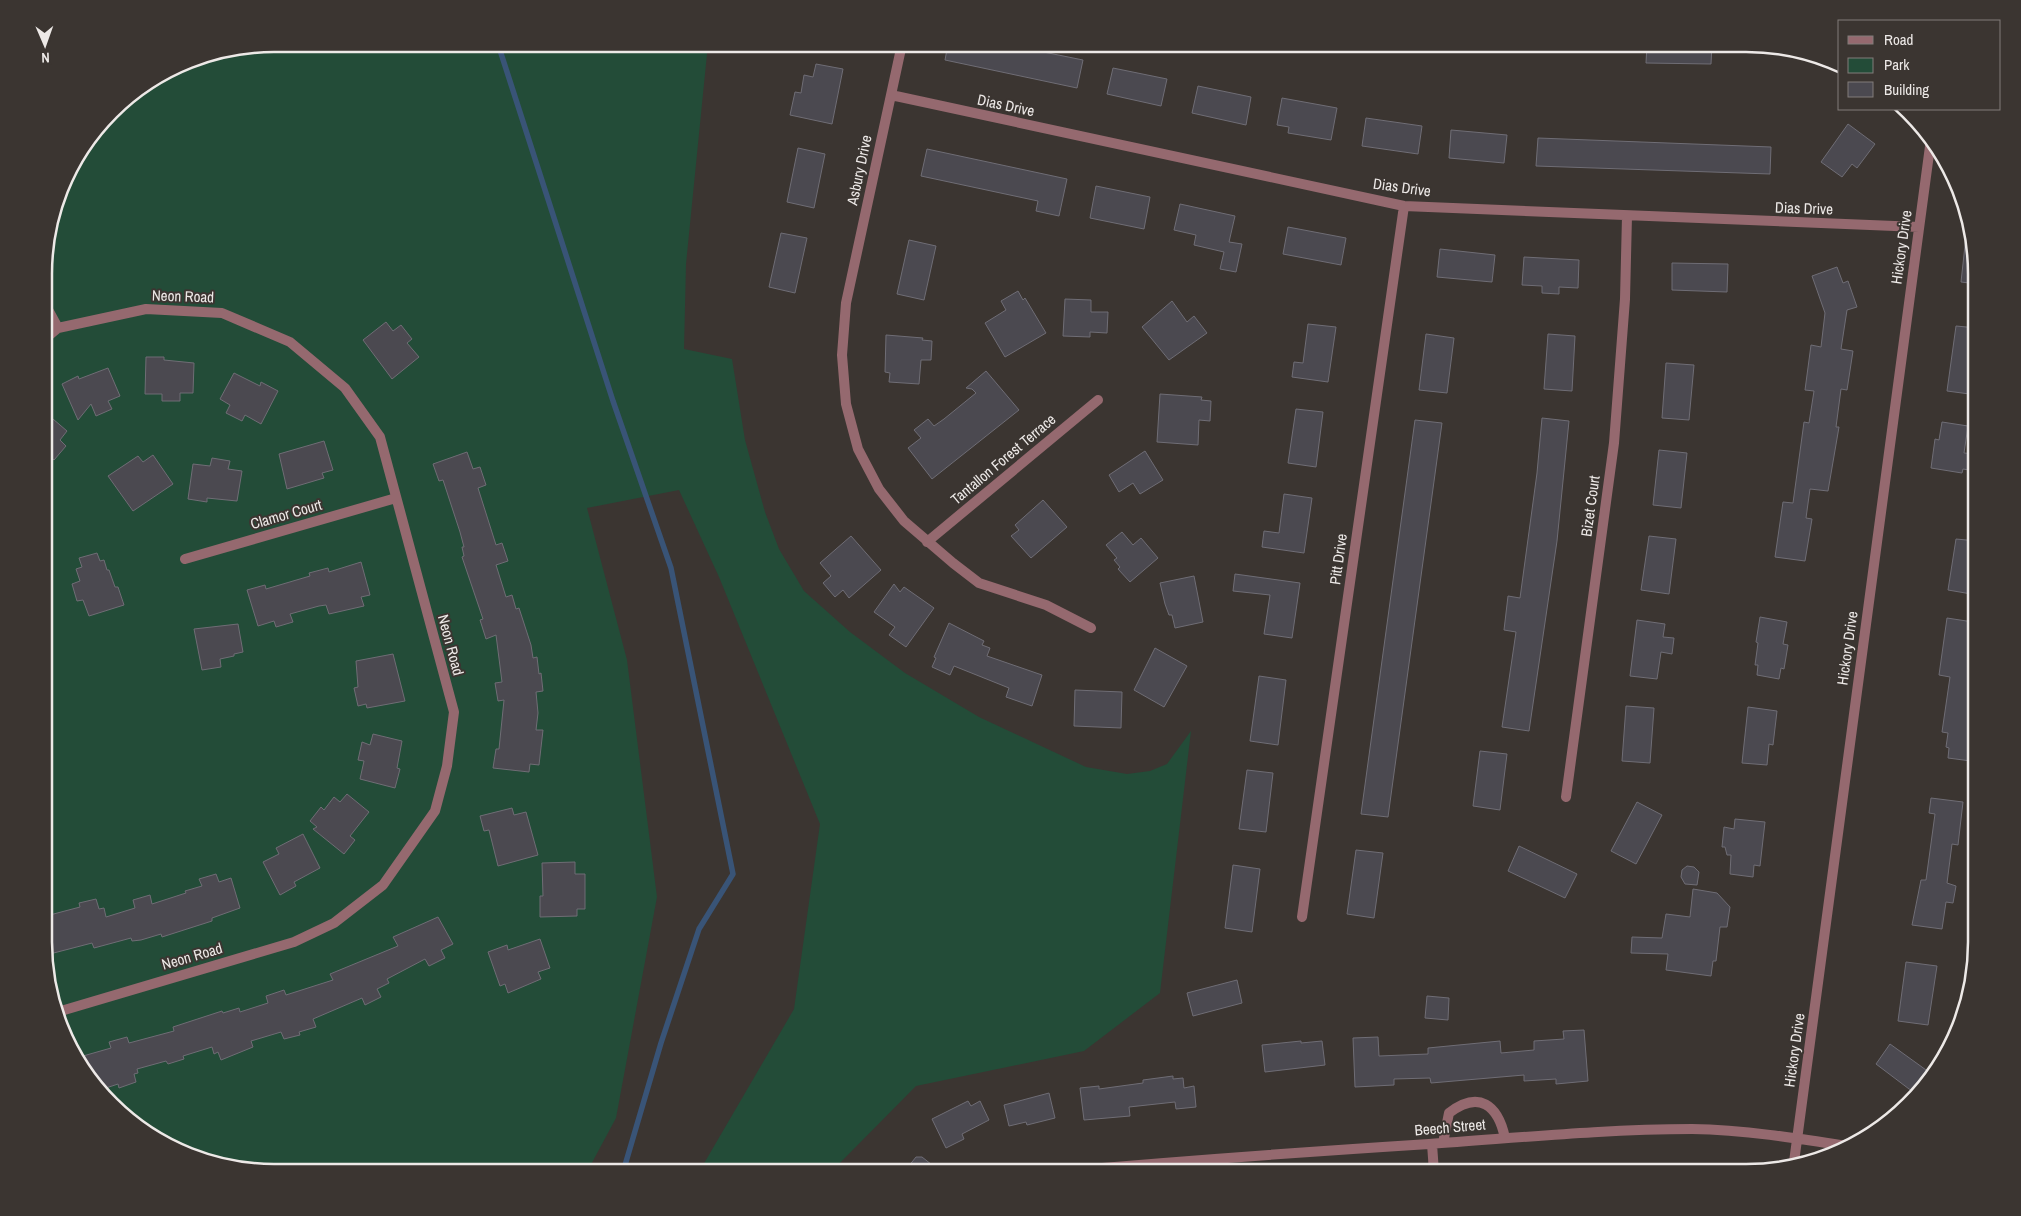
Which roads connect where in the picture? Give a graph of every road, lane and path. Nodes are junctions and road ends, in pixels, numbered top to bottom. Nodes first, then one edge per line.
1 (900, 52) edge
2 (891, 95) junction
3 (1929, 148) edge
4 (1404, 206) junction
5 (1626, 216) junction
6 (1919, 227) junction
7 (52, 317) edge
8 (58, 328) junction
9 (52, 333) edge
10 (1098, 400) dead end
11 (396, 498) junction
12 (927, 542) junction
13 (184, 560) dead end
14 (1091, 628) dead end
15 (1566, 798) dead end
16 (1302, 917) dead end
17 (63, 1010) edge
18 (1505, 1138) junction
19 (1797, 1138) junction
20 (1437, 1143) junction
21 (1837, 1145) edge
22 (1794, 1158) edge
23 (1137, 1164) edge
24 (1435, 1164) edge

1 - 2 street, Asbury Drive
2 - 4 street, Dias Drive
2 - 12 street, Asbury Drive
3 - 6 street, Hickory Drive
4 - 5 street, Dias Drive
4 - 16 street, Pitt Drive
5 - 6 street, Dias Drive
5 - 15 street, Bizet Court
6 - 19 street, Hickory Drive
7 - 8 street
8 - 9 street, Neon Road
8 - 11 street, Neon Road
10 - 12 street, Tantallon Forest Terrace
11 - 13 street, Clamor Court
11 - 17 street, Neon Road
12 - 14 street, Asbury Drive
18 - 19 street, Beech Street
18 - 20 street, Beech Street
18 - 20 street
19 - 21 street, Beech Street
19 - 22 street, Hickory Drive
20 - 23 street, Beech Street
20 - 24 street

